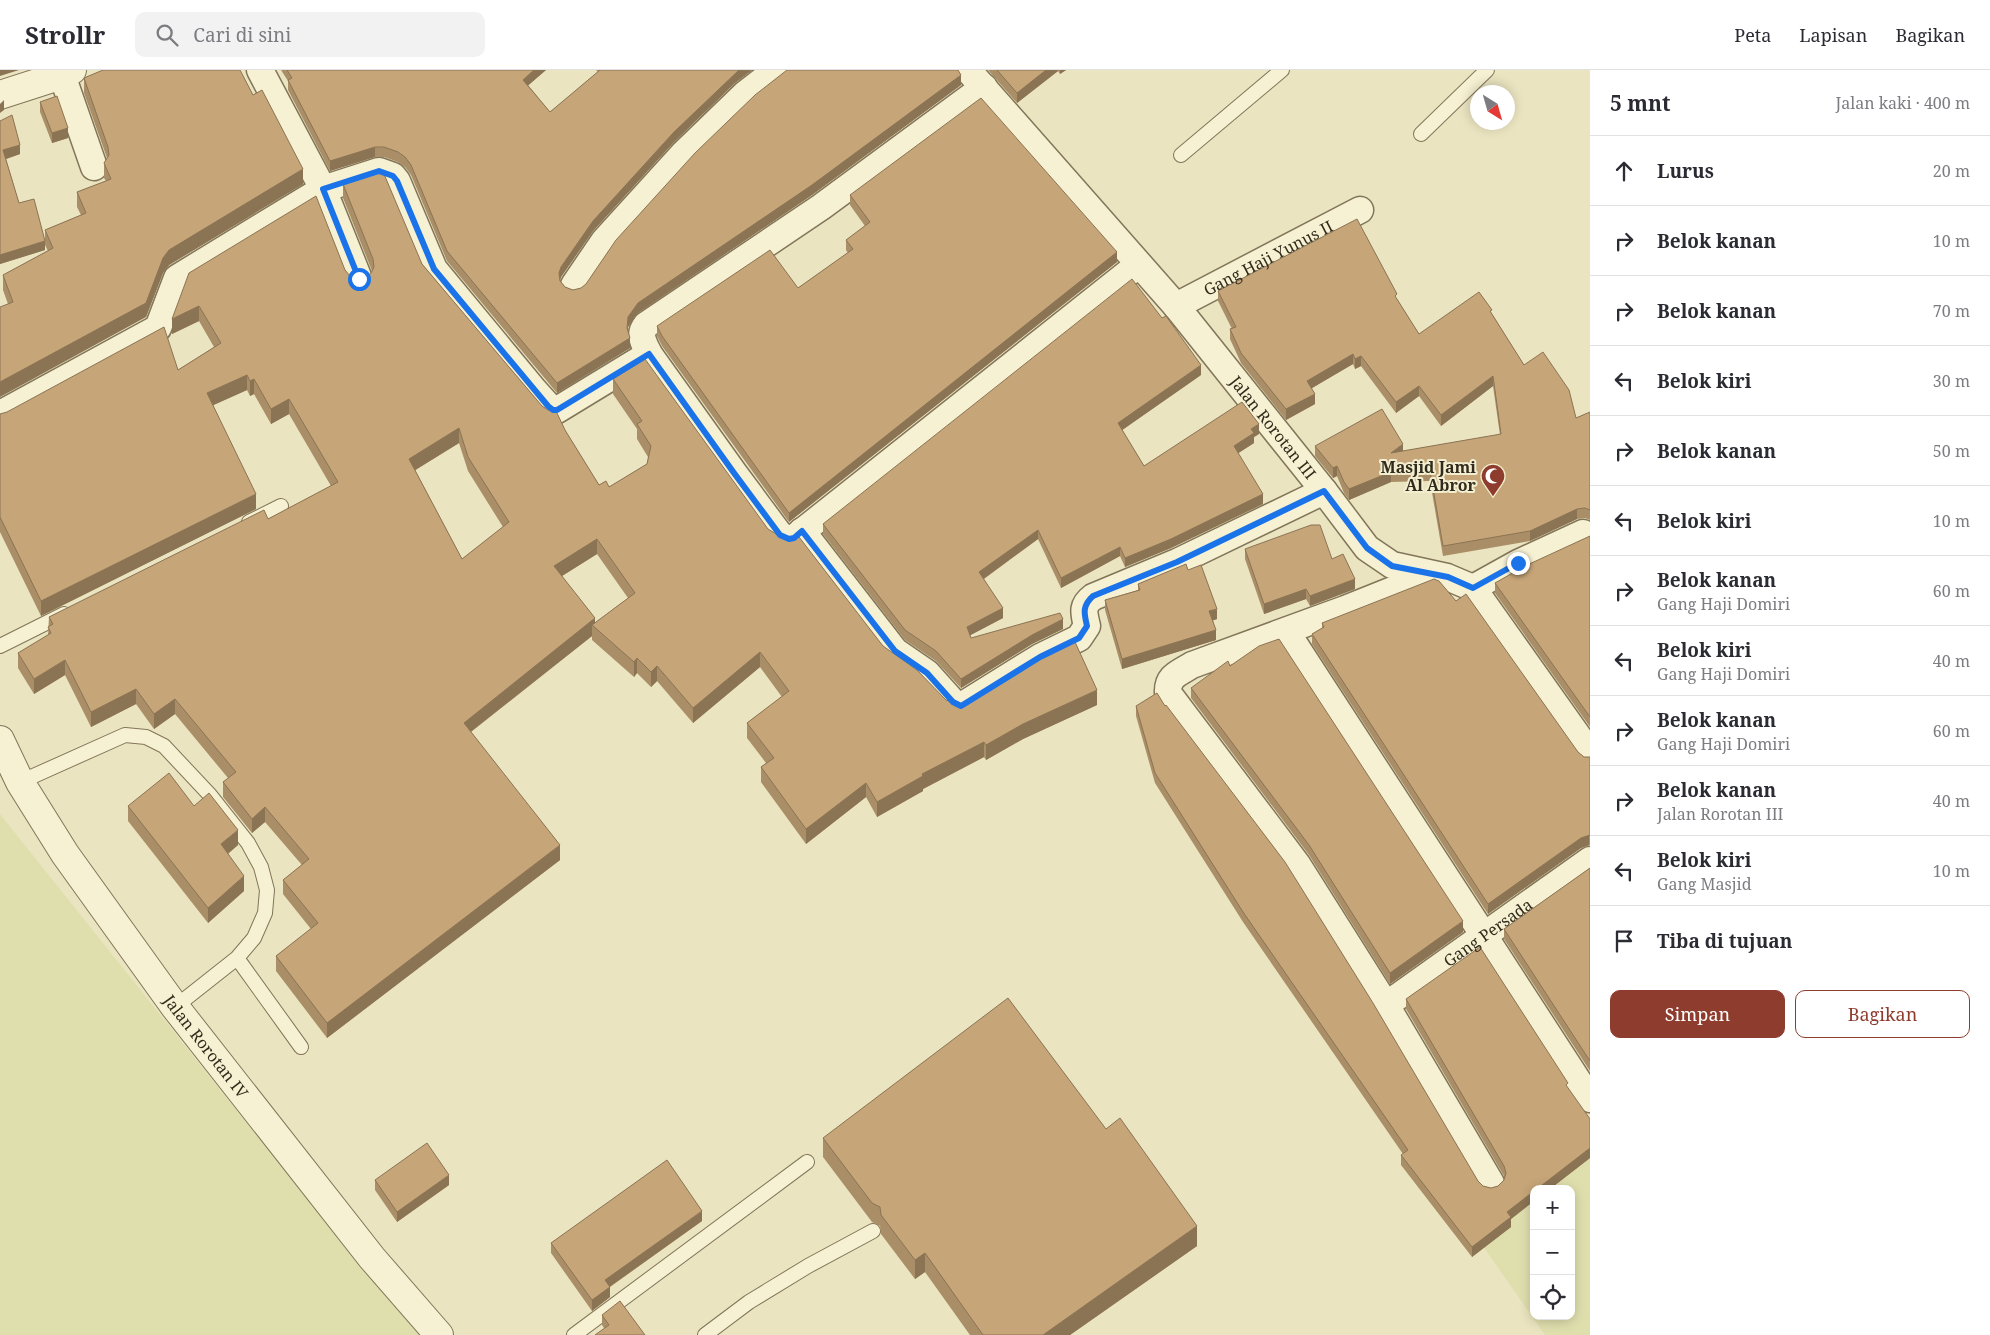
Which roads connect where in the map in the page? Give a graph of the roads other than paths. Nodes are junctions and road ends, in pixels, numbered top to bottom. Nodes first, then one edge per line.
1 (260, 70) edge
2 (776, 70) edge
3 (1282, 70) edge
4 (1487, 70) edge
5 (67, 72) edge
6 (976, 79) edge
7 (0, 95) edge
8 (1421, 134) dead end
9 (1181, 155) dead end
10 (94, 167) dead end
11 (323, 189) junction
12 (1360, 210) dead end
13 (1138, 265) junction
14 (359, 279) edge
15 (574, 285) dead end
16 (1176, 306) junction
17 (649, 354) junction
18 (0, 414) edge
19 (1324, 491) junction
20 (281, 506) dead end
21 (237, 528) edge
22 (802, 531) junction
23 (1583, 533) dead end
24 (1430, 575) junction
25 (1473, 588) junction
26 (79, 606) edge
27 (1286, 631) junction
28 (0, 646) edge
29 (0, 740) edge
30 (1588, 745) edge
31 (20, 782) junction
32 (1590, 860) edge
33 (1483, 937) junction
34 (237, 958) junction
35 (1386, 1005) junction
36 (175, 1007) junction
37 (301, 1047) dead end
38 (1590, 1099) edge
39 (807, 1162) dead end
40 (1491, 1183) dead end
41 (873, 1231) edge
42 (439, 1335) edge
43 (574, 1335) edge
44 (705, 1335) edge

1 - 11 street
2 - 15 street
3 - 9 lane
4 - 8 lane
5 - 7 street
5 - 10 street
6 - 13 street, Jalan Rorotan III
6 - 17 street
11 - 14 street
11 - 17 street
11 - 18 street
12 - 16 street, Gang Haji Yunus II
13 - 16 street, Jalan Rorotan III
13 - 22 street
16 - 19 street, Jalan Rorotan III
17 - 22 street
19 - 22 street
19 - 24 street, Jalan Rorotan III
20 - 21 lane
23 - 25 street
24 - 25 street, Jalan Rorotan III
24 - 27 street
25 - 30 street
26 - 28 lane
27 - 33 street
27 - 35 street
29 - 31 street, Jalan Rorotan IV
31 - 34 lane
31 - 36 street, Jalan Rorotan IV
32 - 33 street, Gang Persada
33 - 35 street, Gang Persada
33 - 38 street
34 - 36 lane
34 - 37 lane
35 - 40 street
36 - 42 street, Jalan Rorotan IV
39 - 43 lane
41 - 44 lane

